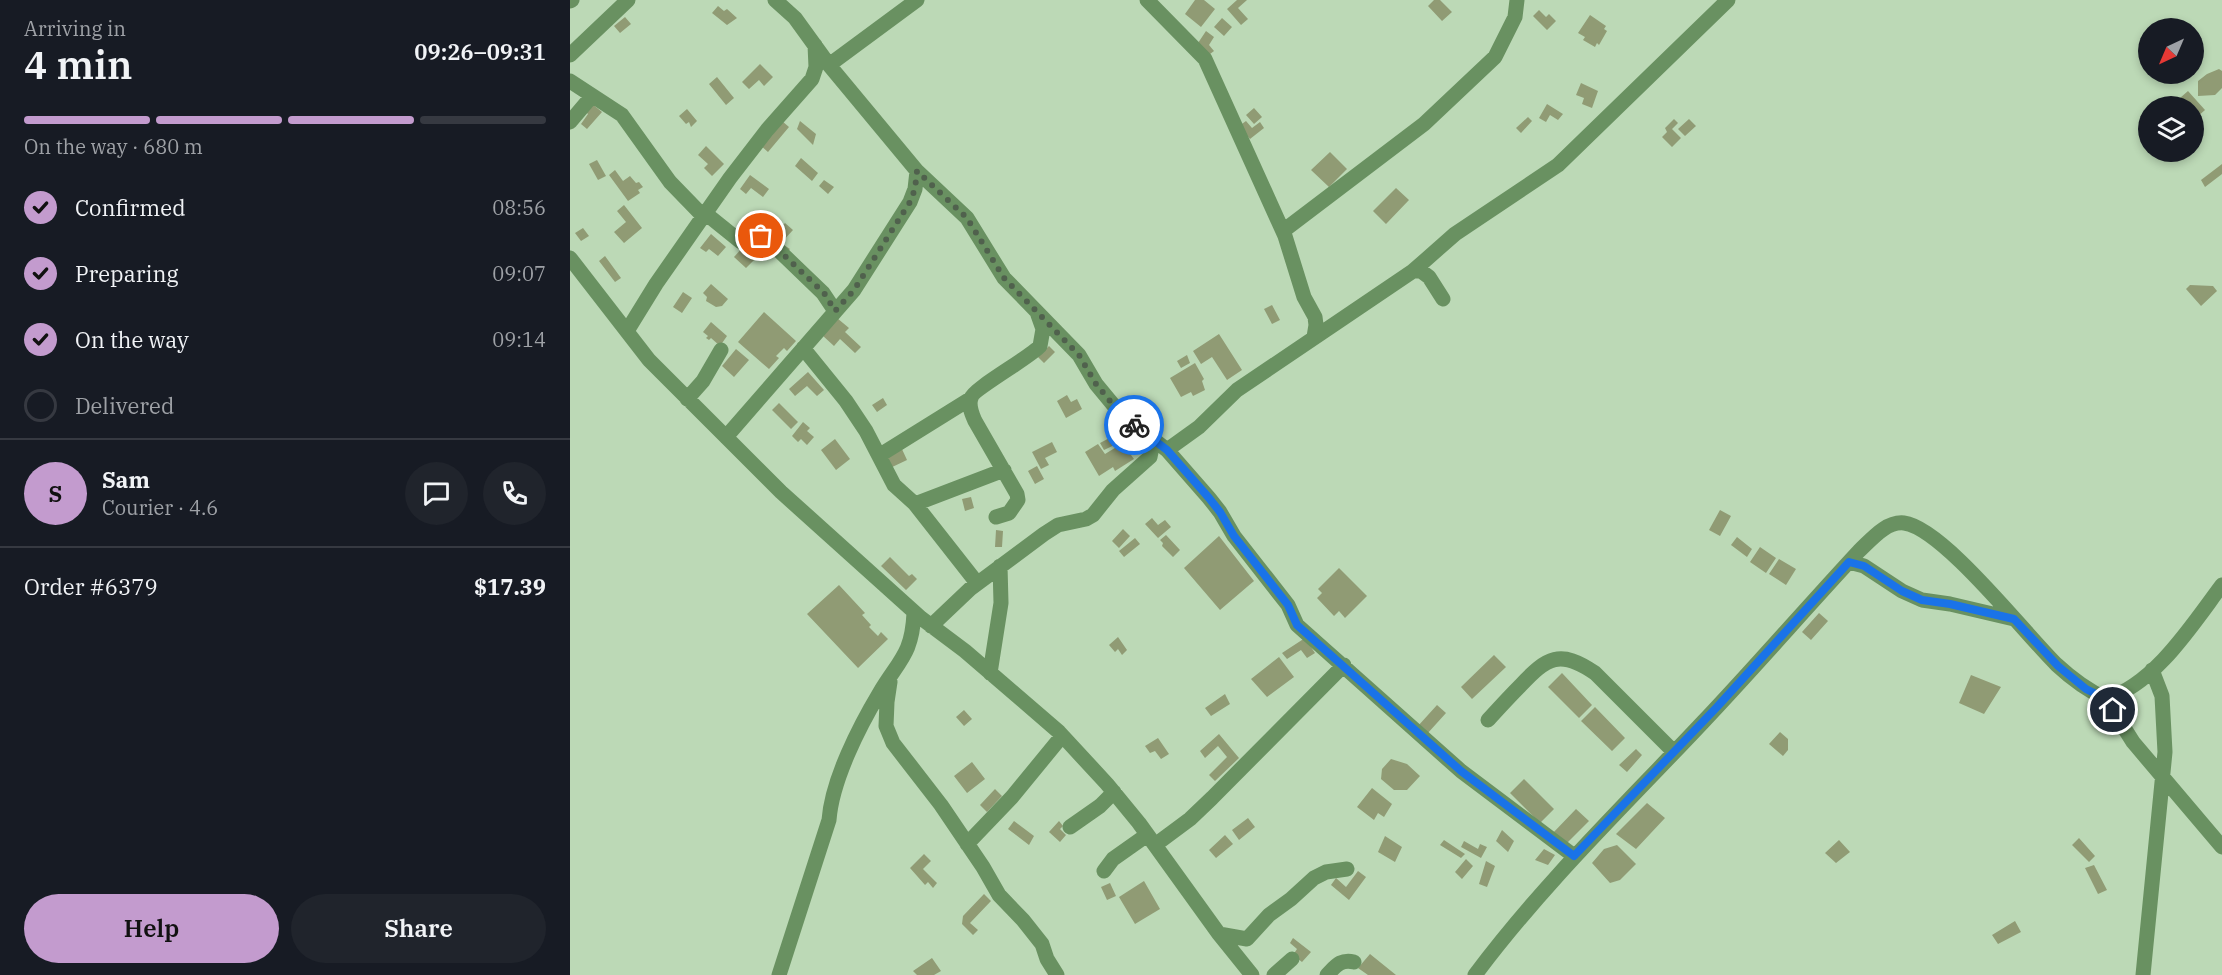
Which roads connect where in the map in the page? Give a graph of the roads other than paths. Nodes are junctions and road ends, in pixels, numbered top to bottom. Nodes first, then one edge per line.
1 (628, 0) edge
2 (775, 0) edge
3 (917, 0) edge
4 (1147, 0) edge
5 (1516, 0) edge
6 (1728, 0) edge
7 (815, 45) junction
8 (570, 55) edge
9 (830, 65) junction
10 (570, 81) edge
11 (592, 96) junction
12 (570, 122) edge
13 (917, 171) junction
14 (704, 215) junction
15 (1283, 231) junction
16 (570, 258) edge
17 (1413, 271) junction
18 (1443, 299) dead end
19 (835, 311) junction
20 (1037, 312) junction
21 (627, 331) junction
22 (1314, 338) junction
23 (803, 348) junction
24 (721, 350) dead end
25 (687, 399) junction
26 (970, 399) junction
27 (1136, 426) junction
28 (726, 437) junction
29 (1167, 450) junction
30 (880, 455) junction
31 (1004, 470) junction
32 (915, 504) junction
33 (996, 518) dead end
34 (1849, 562) junction
35 (1000, 566) junction
36 (977, 583) junction
37 (2222, 585) edge
38 (914, 613) junction
39 (2014, 619) junction
40 (931, 626) junction
41 (1344, 665) junction
42 (2152, 670) junction
43 (990, 673) junction
44 (891, 676) junction
45 (2106, 699) junction
46 (1488, 720) dead end
47 (1062, 736) junction
48 (1674, 752) junction
49 (2162, 775) junction
50 (1114, 792) junction
51 (1070, 827) dead end
52 (1151, 840) junction
53 (968, 844) junction
54 (2222, 847) edge
55 (1574, 856) junction
56 (1347, 869) dead end
57 (1104, 871) dead end
58 (1219, 934) junction
59 (1292, 959) dead end
60 (1354, 962) dead end
61 (1054, 972) edge
62 (779, 975) edge
63 (1252, 975) edge
64 (1274, 975) edge
65 (1327, 975) edge
66 (1475, 975) edge
67 (2142, 975) edge

1 - 8 street
2 - 7 street
3 - 9 street
4 - 15 street
5 - 15 street
6 - 17 street
7 - 9 street
7 - 14 street
9 - 13 street
10 - 11 street
11 - 12 street
11 - 14 street
13 - 19 street
13 - 20 street
14 - 19 street
14 - 21 street
15 - 22 street
16 - 21 street
17 - 18 street
17 - 22 street
19 - 23 street
20 - 26 street
20 - 27 street
21 - 25 street
22 - 29 street
23 - 28 street
23 - 30 street
24 - 25 street
25 - 28 street
26 - 30 street
26 - 31 street
27 - 29 street
27 - 35 street
28 - 38 street
29 - 41 street
30 - 32 street
31 - 32 street
31 - 33 street
32 - 36 street
34 - 39 street
34 - 39 street
34 - 48 street
35 - 36 street
35 - 43 street
36 - 40 street
37 - 42 street
38 - 40 street
38 - 44 street
39 - 45 street
40 - 43 street
41 - 52 street
41 - 55 street
42 - 45 street
42 - 49 street
43 - 47 street
44 - 53 street
44 - 62 street
45 - 49 street
46 - 48 street
47 - 50 street
47 - 53 street
48 - 55 street
49 - 54 street
49 - 67 street
50 - 51 street
50 - 52 street
52 - 57 street
52 - 58 street
53 - 61 street
55 - 66 street
56 - 58 street
58 - 63 street
59 - 64 street
60 - 65 street

